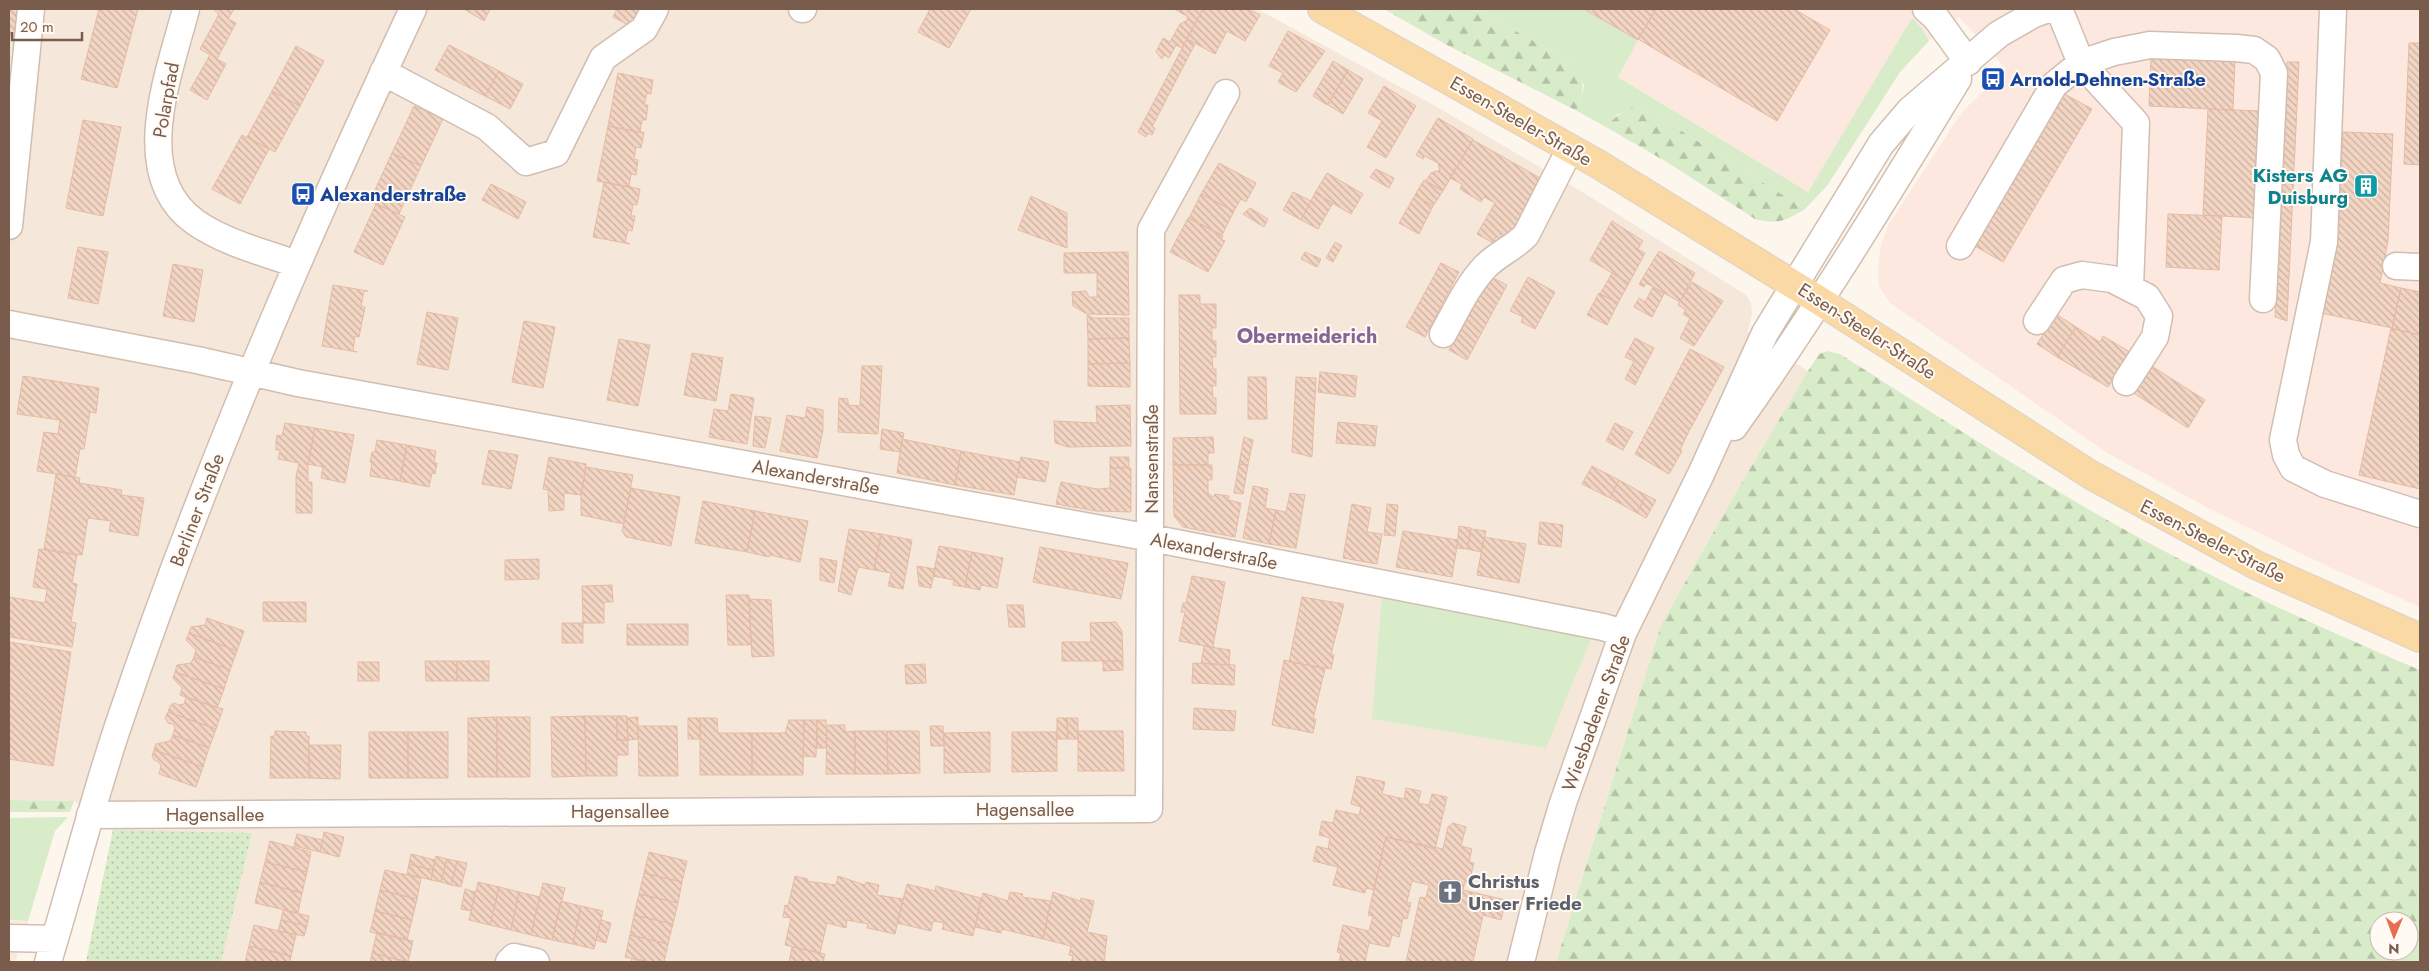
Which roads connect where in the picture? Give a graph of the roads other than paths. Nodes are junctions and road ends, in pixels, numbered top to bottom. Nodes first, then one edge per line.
1 (31, 9) edge
2 (186, 9) edge
3 (413, 9) edge
4 (655, 9) edge
5 (1322, 9) edge
6 (1926, 9) edge
7 (2048, 9) edge
8 (2059, 9) edge
9 (2333, 9) edge
10 (1968, 62) junction
11 (2081, 63) junction
12 (383, 72) junction
13 (1226, 93) dead end
14 (1570, 149) junction
15 (9, 226) edge
16 (1960, 246) dead end
17 (296, 264) junction
18 (1794, 285) junction
19 (2130, 288) junction
20 (2263, 299) dead end
21 (1820, 301) junction
22 (2037, 321) dead end
23 (9, 324) edge
24 (1443, 334) dead end
25 (250, 372) junction
26 (2126, 382) dead end
27 (1700, 474) junction
28 (2420, 514) edge
29 (1151, 538) junction
30 (1623, 633) junction
31 (2420, 638) edge
32 (1149, 809) joint
33 (90, 815) junction
34 (9, 938) edge
35 (52, 951) edge
36 (509, 962) edge
37 (536, 962) edge
38 (1521, 962) edge

1 - 15 street
2 - 17 street, Polarpfad
3 - 12 street, Berliner Straße
4 - 12 street
5 - 14 main road, Essen-Steeler-Straße
6 - 10 street
7 - 10 street
8 - 11 street
9 - 28 street
10 - 18 street
10 - 21 street
11 - 16 street
11 - 19 street
11 - 20 street
12 - 17 street, Berliner Straße
13 - 29 street, Nansenstraße
14 - 18 main road, Essen-Steeler-Straße
14 - 24 street
17 - 25 street, Berliner Straße
18 - 21 main road, Essen-Steeler-Straße
18 - 27 street, Wiesbadener Straße
19 - 22 street
19 - 26 street
21 - 27 street, Wiesbadener Straße
21 - 31 main road, Essen-Steeler-Straße
23 - 25 street, Alexanderstraße
25 - 29 street, Alexanderstraße
25 - 33 street, Berliner Straße
27 - 30 street, Wiesbadener Straße
29 - 30 street, Alexanderstraße
29 - 32 street, Nansenstraße
30 - 38 street, Wiesbadener Straße
32 - 33 street, Hagensallee
33 - 35 street, Berliner Straße
34 - 35 street
36 - 37 street

